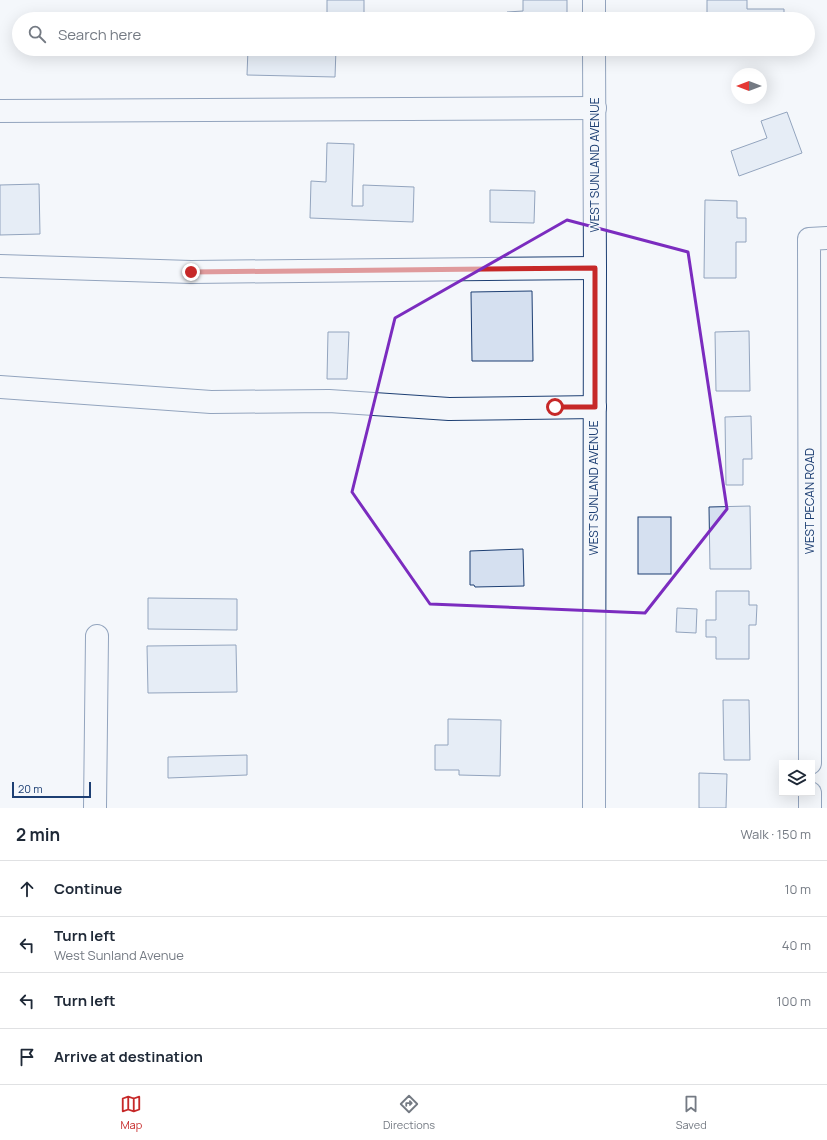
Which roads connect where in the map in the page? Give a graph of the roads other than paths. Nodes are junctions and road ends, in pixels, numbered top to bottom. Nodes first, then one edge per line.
1 (594, 0) edge
2 (594, 12) edge
3 (594, 56) edge
4 (595, 108) junction
5 (0, 111) edge
6 (818, 239) edge
7 (0, 266) edge
8 (595, 268) junction
9 (0, 387) edge
10 (595, 407) junction
11 (819, 628) edge
12 (97, 636) dead end
13 (810, 760) edge
14 (810, 796) edge
15 (95, 808) edge
16 (594, 808) edge
17 (810, 808) edge

1 - 2 street
3 - 4 street, WEST SUNLAND AVENUE
4 - 5 street
4 - 8 street, WEST SUNLAND AVENUE
6 - 11 street, WEST PECAN ROAD
7 - 8 street
8 - 10 street, WEST SUNLAND AVENUE
9 - 10 street
10 - 16 street, WEST SUNLAND AVENUE
11 - 13 street, WEST PECAN ROAD
12 - 15 street
14 - 17 street

